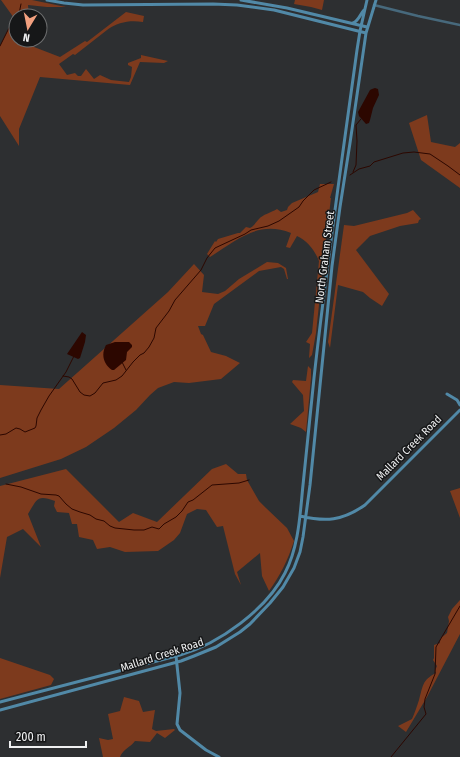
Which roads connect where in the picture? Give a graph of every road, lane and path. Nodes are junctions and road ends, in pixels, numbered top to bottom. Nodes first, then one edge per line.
1 (47, 0) edge
2 (241, 0) edge
3 (367, 0) edge
4 (376, 0) edge
5 (374, 5) junction
6 (364, 10) junction
7 (351, 23) junction
8 (460, 25) edge
9 (361, 26) junction
10 (367, 27) junction
11 (360, 31) junction
12 (366, 33) junction
13 (447, 394) dead end
14 (460, 406) edge
15 (460, 410) edge
16 (456, 414) junction
17 (300, 516) junction
18 (306, 517) junction
19 (176, 656) junction
20 (176, 662) junction
21 (0, 702) edge
22 (0, 710) edge
23 (219, 757) edge

1 - 11 main road
2 - 7 main road
3 - 6 main road, North Graham Street
4 - 5 main road, North Graham Street
5 - 8 street
5 - 10 main road, North Graham Street
6 - 7 main road
6 - 9 main road, North Graham Street
7 - 9 main road
9 - 10 main road
9 - 11 main road, North Graham Street
10 - 12 main road, North Graham Street
11 - 12 main road
11 - 17 main road, North Graham Street
12 - 18 main road, North Graham Street
13 - 14 main road
14 - 16 main road
15 - 16 main road, Mallard Creek Road
16 - 18 main road, Mallard Creek Road
17 - 18 main road, Mallard Creek Road
17 - 19 main road, Mallard Creek Road
18 - 20 main road, Mallard Creek Road
19 - 20 main road
19 - 21 main road, Mallard Creek Road
20 - 22 main road, Mallard Creek Road
20 - 23 main road

